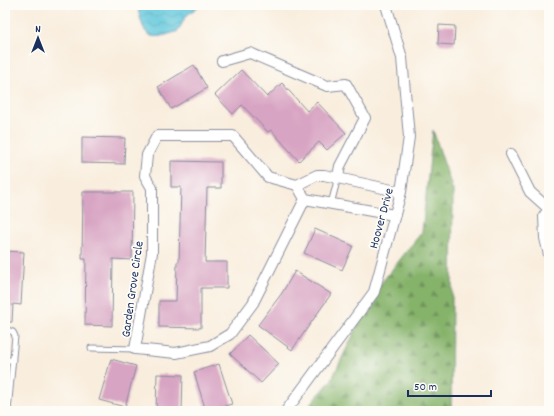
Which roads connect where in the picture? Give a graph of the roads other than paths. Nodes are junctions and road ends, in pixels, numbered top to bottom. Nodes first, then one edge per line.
1 (386, 5) edge
2 (222, 61) dead end
3 (511, 154) dead end
4 (338, 177) junction
5 (297, 185) junction
6 (401, 192) junction
7 (305, 199) junction
8 (331, 204) junction
9 (549, 209) edge
10 (394, 215) junction
11 (549, 255) edge
12 (5, 329) edge
13 (91, 348) dead end
14 (135, 349) junction
15 (5, 360) edge
16 (12, 360) junction
17 (8, 411) edge
18 (286, 411) edge

1 - 6 street, Hoover Drive
2 - 4 street
3 - 9 street
4 - 5 street
4 - 6 street
4 - 8 lane
5 - 7 street
5 - 14 street, Garden Grove Circle
6 - 10 street, Hoover Drive
7 - 8 street
7 - 14 street, Garden Grove Circle
8 - 10 street
9 - 11 street
10 - 18 street, Hoover Drive
12 - 16 lane
13 - 14 lane
15 - 16 lane
16 - 17 lane

